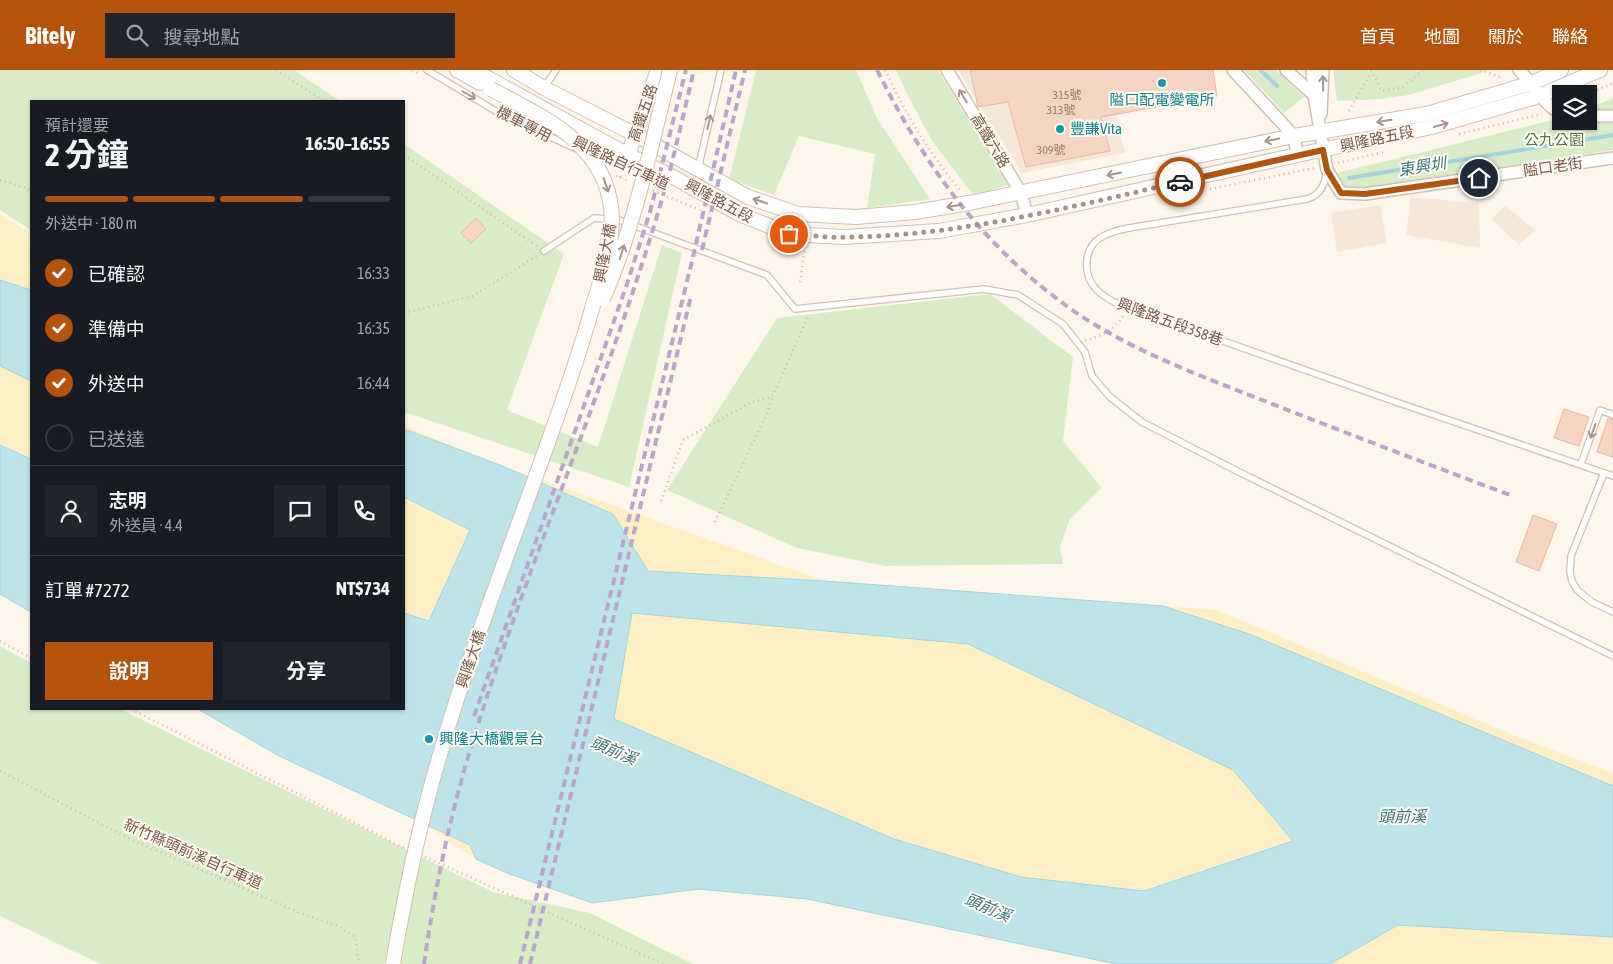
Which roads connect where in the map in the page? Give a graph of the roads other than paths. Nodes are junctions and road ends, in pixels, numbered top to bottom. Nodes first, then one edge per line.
1 (427, 70) edge
2 (456, 70) edge
3 (473, 70) edge
4 (514, 70) edge
5 (556, 70) edge
6 (658, 70) edge
7 (670, 70) edge
8 (720, 70) edge
9 (948, 70) edge
10 (1233, 70) edge
11 (1286, 70) edge
12 (1312, 70) edge
13 (1323, 70) edge
14 (1519, 70) edge
15 (1561, 70) edge
16 (1600, 70) edge
17 (544, 88) junction
18 (1536, 90) junction
19 (1314, 95) junction
20 (1552, 108) edge
21 (1597, 116) edge
22 (1613, 116) edge
23 (1320, 131) junction
24 (636, 135) junction
25 (1294, 136) junction
26 (1323, 150) junction
27 (628, 155) junction
28 (1297, 155) junction
29 (1613, 158) edge
30 (1326, 168) junction
31 (698, 169) junction
32 (1021, 194) junction
33 (1026, 215) junction
34 (544, 251) road end
35 (577, 362) junction
36 (1613, 415) edge
37 (1581, 464) junction
38 (1604, 473) junction
39 (1613, 476) edge
40 (1613, 612) edge
41 (1613, 656) edge
42 (393, 964) edge

1 -> 27 lane, 機車專用
2 -> 35 street, 興隆大橋, bridge
3 - 27 street, 興隆路五段
4 - 17 street, 興隆路五段
5 - 17 lane
6 - 24 street, 高鐵五路
35 -> 7 street, 興隆大橋, bridge
31 -> 8 lane
32 -> 9 street, 高鐵六路
10 - 25 street
11 - 19 street
12 - 19 street
23 -> 13 street
14 - 18 street
15 - 18 street, 興隆路五段
16 - 18 street, 興隆路五段
17 - 24 street, 興隆路五段
18 - 20 street
18 -> 23 street, 興隆路五段
26 -> 18 street, 興隆路五段
19 - 23 street
21 - 22 street
23 - 25 street, 興隆路五段
23 - 26 street, 隘口老街
24 - 27 street, 高鐵五路
24 - 31 street, 興隆路五段
25 - 28 street
25 -> 32 street, 興隆路五段
26 - 28 street, 興隆路五段
26 - 30 street, 隘口老街
27 - 33 street, 興隆路五段
28 - 33 street, 興隆路五段
29 - 30 street, 隘口老街
30 - 37 lane, 興隆路五段358巷, bridge
32 -> 31 street, 興隆路五段
32 - 33 street, 高鐵六路
34 - 41 lane
35 - 42 street, 興隆大橋, bridge
36 -> 37 lane
37 - 38 lane, 興隆路五段358巷
38 - 39 lane, 興隆路五段358巷
38 - 40 lane

